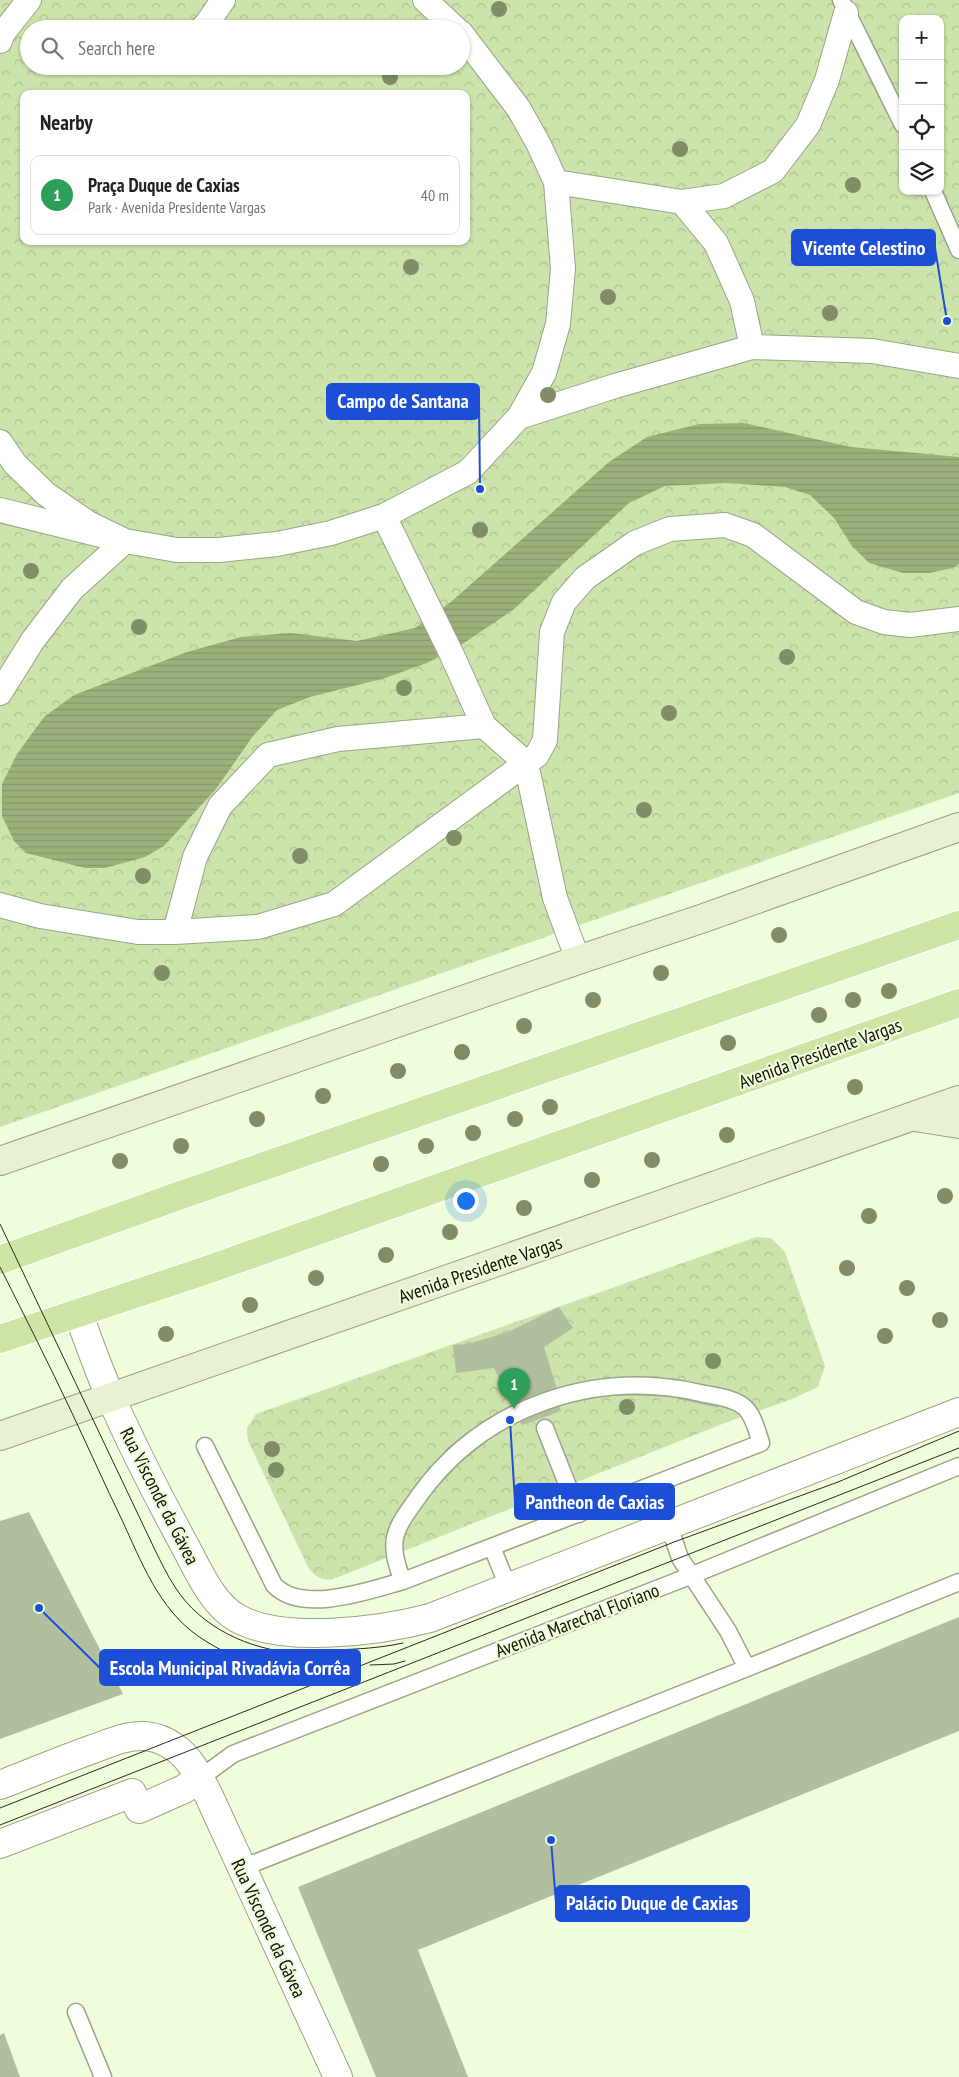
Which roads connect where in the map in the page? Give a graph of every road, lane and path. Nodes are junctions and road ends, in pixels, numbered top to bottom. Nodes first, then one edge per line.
1 (29, 0) edge
2 (223, 0) edge
3 (425, 0) edge
4 (844, 7) edge
5 (209, 20) edge
6 (446, 20) edge
7 (1, 34) edge
8 (20, 34) edge
9 (470, 45) edge
10 (899, 117) edge
11 (556, 182) junction
12 (935, 195) edge
13 (682, 202) junction
14 (959, 250) edge
15 (752, 347) junction
16 (959, 366) edge
17 (519, 417) junction
18 (0, 442) edge
19 (0, 510) edge
20 (384, 516) junction
21 (125, 541) junction
22 (959, 619) edge
23 (0, 693) edge
24 (484, 726) junction
25 (526, 763) junction
26 (959, 827) edge
27 (0, 905) edge
28 (959, 926) edge
29 (175, 932) junction
30 (578, 960) junction
31 (959, 1003) edge
32 (959, 1100) edge
33 (913, 1117) junction
34 (959, 1124) edge
35 (0, 1161) edge
36 (0, 1260) edge
37 (78, 1312) junction
38 (0, 1339) edge
39 (111, 1399) junction
40 (959, 1412) edge
41 (545, 1428) dead end
42 (0, 1436) edge
43 (205, 1446) dead end
44 (959, 1466) edge
45 (650, 1486) junction
46 (579, 1514) junction
47 (670, 1526) junction
48 (492, 1546) junction
49 (690, 1576) junction
50 (403, 1581) junction
51 (959, 1582) edge
52 (509, 1589) junction
53 (747, 1668) junction
54 (199, 1779) junction
55 (0, 1785) edge
56 (0, 1844) edge
57 (242, 1868) junction
58 (76, 2012) dead end
59 (103, 2077) edge
60 (338, 2077) edge

1 - 7 street
2 - 5 street
3 - 6 street
4 - 10 lane
4 - 13 street
7 - 8 street
9 - 11 street
11 - 13 street
11 - 17 street
12 - 14 lane
13 - 15 street
15 - 16 street
15 - 17 street
17 - 20 street
18 - 21 street
19 - 21 street
20 - 21 street
20 - 24 street
21 - 23 street
22 - 25 street
24 - 25 street
24 - 29 street
25 - 29 street
25 - 30 street
26 - 30 main road
27 - 29 street
28 - 36 main road
30 - 35 main road
31 - 37 main road, Avenida Presidente Vargas
32 - 33 main road, Avenida Presidente Vargas
33 - 34 main road
33 - 39 main road, Avenida Presidente Vargas
37 - 38 main road, Avenida Presidente Vargas
37 - 39 street, Rua Visconde da Gávea
39 - 42 main road, Avenida Presidente Vargas
39 - 52 street, Rua Visconde da Gávea
40 - 47 street
41 - 46 lane
43 - 50 lane
44 - 49 lane, Avenida Marechal Floriano
45 - 46 lane
45 - 47 lane
45 - 50 lane
46 - 48 lane
47 - 49 lane
47 - 52 street
48 - 50 lane
48 - 52 lane
49 - 53 lane
49 - 54 lane, Avenida Marechal Floriano
51 - 53 lane
53 - 57 lane
54 - 55 street
54 - 56 street, Avenida Marechal Floriano
54 - 57 street, Rua Visconde da Gávea
57 - 60 street, Rua Visconde da Gávea
58 - 59 lane

